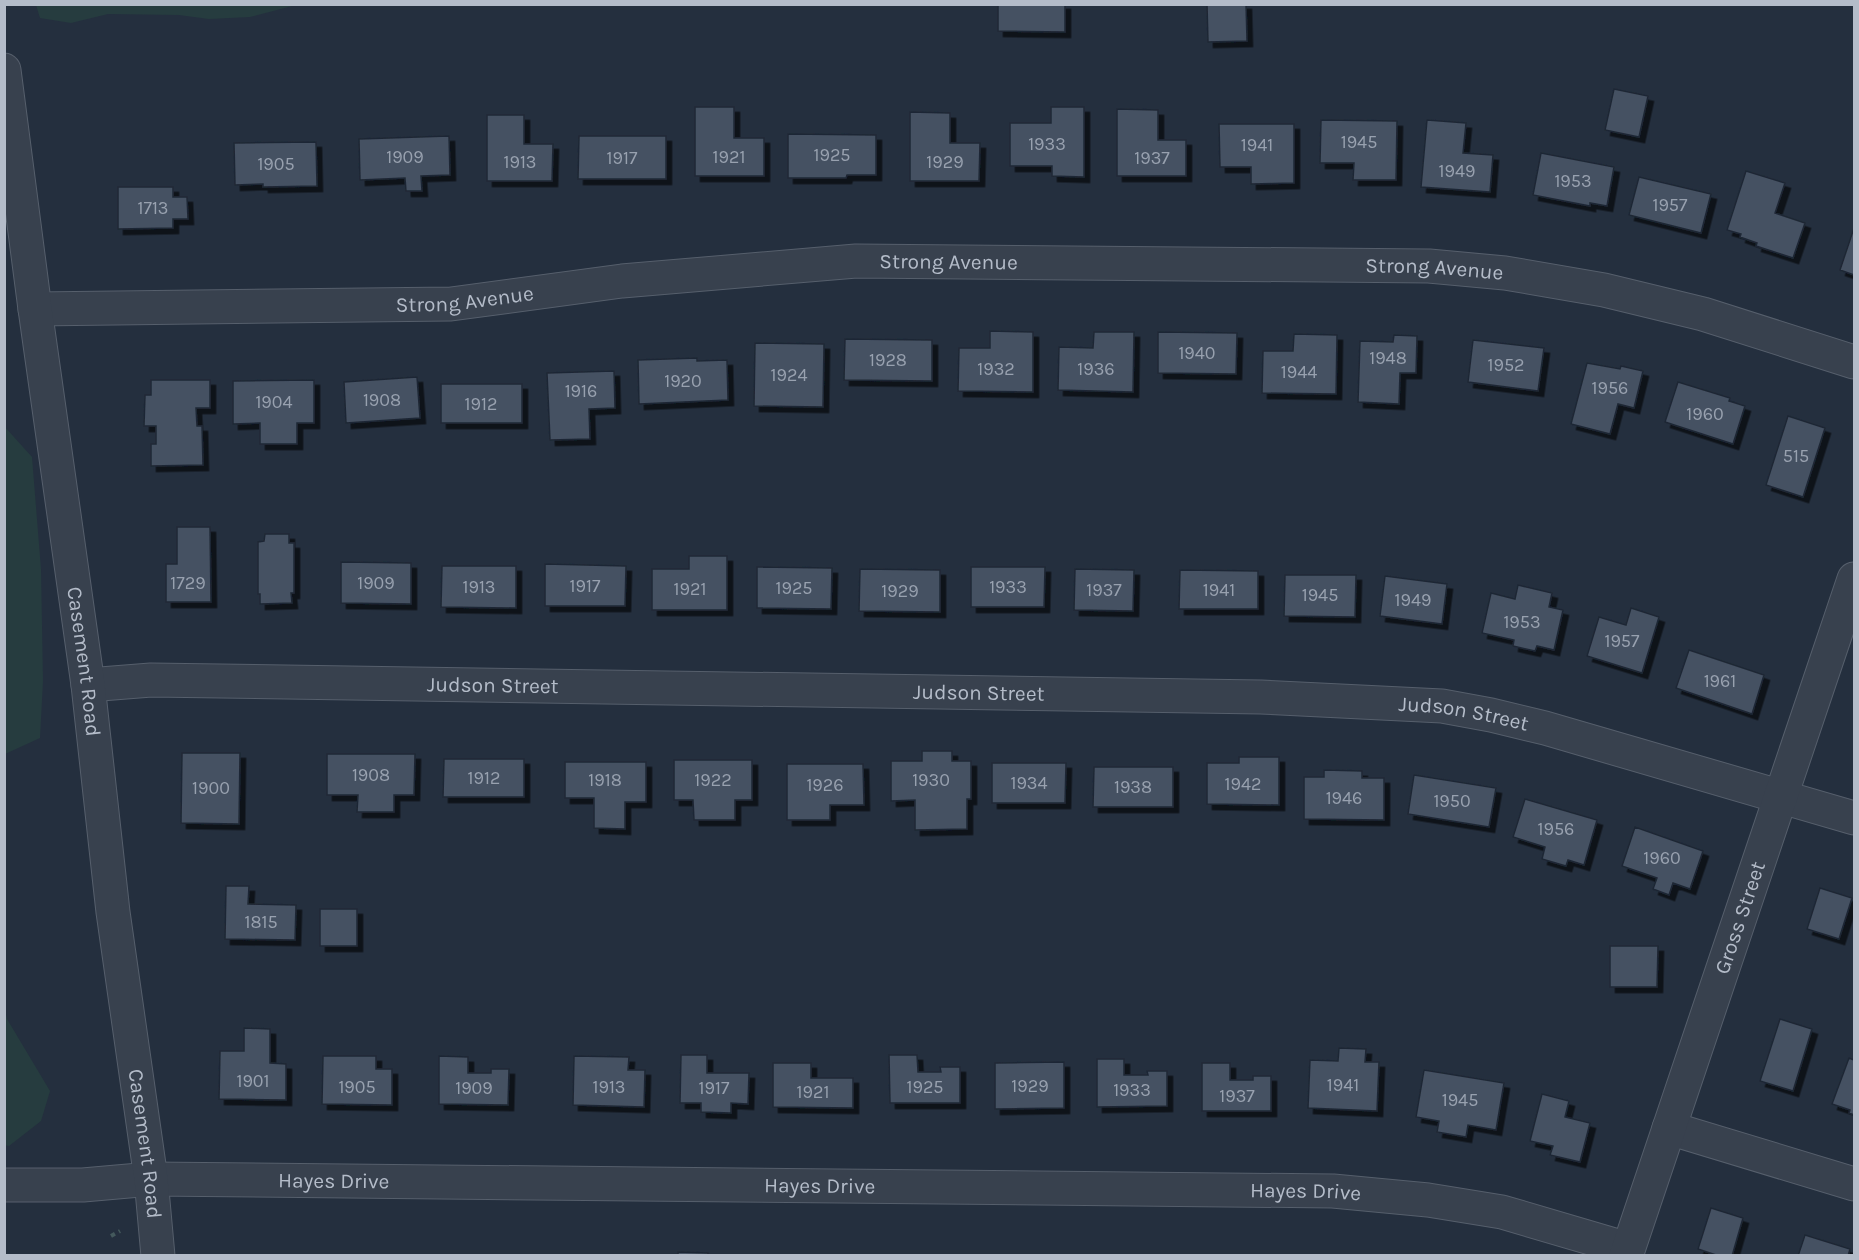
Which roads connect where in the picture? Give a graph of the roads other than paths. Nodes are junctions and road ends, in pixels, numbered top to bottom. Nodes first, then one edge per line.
1 (4, 70) edge
2 (35, 309) junction
3 (1854, 362) edge
4 (1854, 579) edge
5 (88, 686) junction
6 (1783, 796) junction
7 (1854, 818) edge
8 (1669, 1128) junction
9 (151, 1179) junction
10 (1854, 1184) edge
11 (4, 1185) edge
12 (1627, 1252) edge
13 (158, 1256) edge

1 - 2 street, Casement Road
2 - 3 street, Strong Avenue
2 - 5 street, Casement Road
4 - 6 street, Gross Street
5 - 6 street, Judson Street
5 - 9 street, Casement Road
6 - 7 street, Judson Street
6 - 8 street, Gross Street
8 - 10 street
8 - 12 street, Gross Street
9 - 11 street, Hayes Drive
9 - 12 street, Hayes Drive
9 - 13 street, Casement Road

